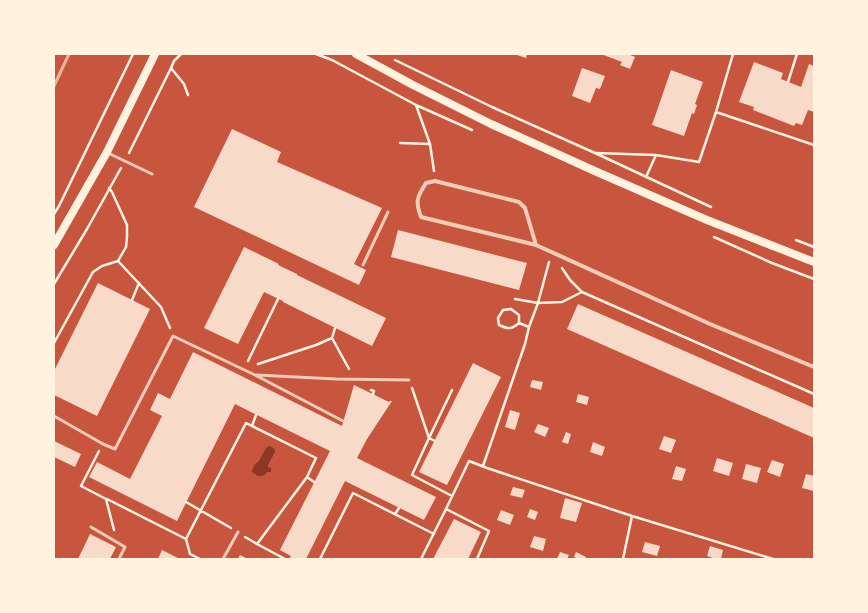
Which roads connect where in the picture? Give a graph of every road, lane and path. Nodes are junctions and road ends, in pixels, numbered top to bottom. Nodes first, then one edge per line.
1 (133, 54) edge
2 (181, 54) edge
3 (356, 54) edge
4 (733, 54) edge
5 (797, 54) edge
6 (154, 55) edge
7 (390, 57) dead end
8 (171, 68) junction
9 (788, 82) dead end
10 (188, 95) dead end
11 (416, 105) dead end
12 (716, 112) junction
13 (400, 143) dead end
14 (430, 144) junction
15 (814, 144) edge
16 (107, 152) junction
17 (595, 153) junction
18 (656, 155) junction
19 (125, 161) junction
20 (152, 174) dead end
21 (646, 177) junction
22 (435, 182) junction
23 (109, 188) junction
24 (715, 208) dead end
25 (388, 212) dead end
26 (54, 214) edge
27 (793, 239) dead end
28 (54, 244) edge
29 (536, 245) junction
30 (814, 247) edge
31 (552, 252) junction
32 (118, 261) junction
33 (814, 262) edge
34 (363, 265) dead end
35 (139, 283) junction
36 (54, 284) edge
37 (582, 292) junction
38 (278, 299) dead end
39 (515, 299) dead end
40 (132, 300) dead end
41 (538, 303) junction
42 (519, 323) junction
43 (529, 327) junction
44 (335, 328) dead end
45 (173, 336) junction
46 (332, 338) junction
47 (54, 343) edge
48 (814, 367) edge
49 (243, 370) junction
50 (255, 375) junction
51 (355, 380) junction
52 (409, 380) joint
53 (368, 388) dead end
54 (452, 390) dead end
55 (373, 394) dead end
56 (814, 394) edge
57 (256, 415) dead end
58 (54, 416) edge
59 (343, 421) dead end
60 (252, 426) junction
61 (429, 438) junction
62 (435, 441) dead end
63 (102, 444) junction
64 (483, 466) junction
65 (307, 477) junction
66 (314, 482) dead end
67 (452, 496) junction
68 (106, 499) junction
69 (399, 508) dead end
70 (446, 509) junction
71 (395, 514) junction
72 (632, 516) junction
73 (91, 527) dead end
74 (238, 532) dead end
75 (434, 534) junction
76 (186, 539) junction
77 (117, 542) junction
78 (257, 544) dead end
79 (119, 559) edge
80 (200, 559) edge
81 (223, 559) edge
82 (320, 559) edge
83 (422, 559) edge
84 (478, 559) edge
85 (623, 559) edge
86 (773, 559) edge

1 - 26 path
2 - 8 path
3 - 33 main road
4 - 12 path
5 - 9 path
6 - 16 main road
7 - 17 path
8 - 10 path
8 - 19 path
11 - 14 path
12 - 15 path
12 - 18 path
13 - 14 path
14 - 22 path
16 - 19 lane
16 - 28 main road
17 - 18 path
17 - 21 path
18 - 21 path
19 - 20 lane
19 - 23 path
21 - 24 path
22 - 29 street
22 - 29 street
23 - 32 path
23 - 36 path
25 - 34 lane
27 - 30 path
29 - 31 street
31 - 37 path
31 - 41 path
31 - 48 street
32 - 35 path
32 - 47 path
35 - 40 path
35 - 45 path
37 - 41 path
37 - 56 path
38 - 49 path
39 - 41 path
41 - 43 path
42 - 42 path
42 - 43 path
43 - 64 path
44 - 46 path
45 - 49 lane
45 - 63 lane
46 - 49 path
46 - 51 path
49 - 50 lane
50 - 51 lane
50 - 59 lane
51 - 52 lane
52 - 61 path
53 - 55 path
54 - 61 path
57 - 60 path
58 - 63 lane
60 - 65 path
60 - 76 path
61 - 62 path
61 - 67 path
63 - 68 path
64 - 67 path
64 - 72 path
65 - 66 path
65 - 78 path
67 - 70 path
68 - 76 path
68 - 77 path
69 - 71 path
70 - 75 path
70 - 84 path
71 - 75 path
71 - 82 path
72 - 85 path
72 - 86 path
73 - 77 lane
74 - 81 lane
75 - 83 path
76 - 80 path
77 - 79 lane

